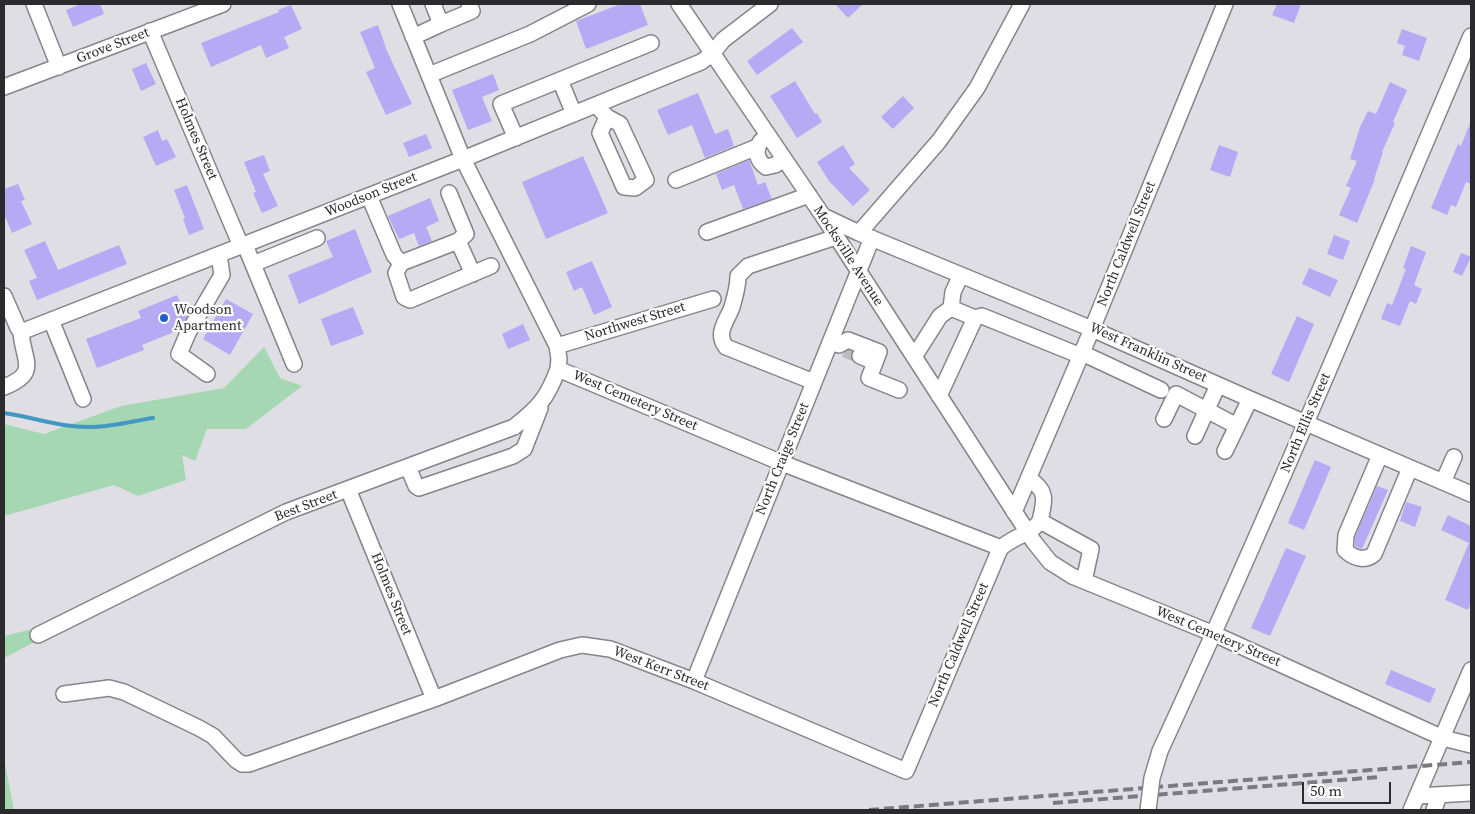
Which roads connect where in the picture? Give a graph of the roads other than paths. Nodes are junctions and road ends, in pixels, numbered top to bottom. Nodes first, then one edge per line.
1 (34, 4) edge
2 (223, 4) edge
3 (400, 4) edge
4 (433, 4) edge
5 (469, 4) edge
6 (588, 4) edge
7 (679, 4) edge
8 (770, 4) edge
9 (1022, 4) edge
10 (1225, 4) edge
11 (441, 24) junction
12 (150, 31) junction
13 (413, 36) junction
14 (1471, 36) edge
15 (651, 44) dead end
16 (712, 54) junction
17 (59, 67) junction
18 (429, 76) junction
19 (560, 80) junction
20 (4, 87) edge
21 (596, 105) junction
22 (574, 114) junction
23 (607, 117) dead end
24 (767, 134) junction
25 (516, 138) junction
26 (756, 148) junction
27 (463, 159) junction
28 (784, 160) junction
29 (676, 180) dead end
30 (449, 193) dead end
31 (809, 195) junction
32 (369, 196) junction
33 (823, 216) junction
34 (707, 232) dead end
35 (865, 235) junction
36 (836, 237) junction
37 (317, 238) dead end
38 (458, 241) junction
39 (243, 246) junction
40 (219, 255) junction
41 (401, 263) junction
42 (253, 264) junction
43 (491, 266) dead end
44 (858, 272) junction
45 (473, 274) junction
46 (961, 274) junction
47 (4, 296) edge
48 (713, 299) dead end
49 (951, 308) junction
50 (975, 318) junction
51 (51, 320) junction
52 (1092, 329) junction
53 (23, 331) junction
54 (838, 345) junction
55 (557, 346) junction
56 (1081, 354) junction
57 (860, 356) tunnel mouth
58 (914, 357) junction
59 (875, 362) junction
60 (294, 364) dead end
61 (558, 369) junction
62 (207, 374) dead end
63 (814, 382) junction
64 (1218, 385) junction
65 (4, 386) edge
66 (898, 390) dead end
67 (1161, 390) dead end
68 (939, 396) junction
69 (84, 399) dead end
70 (543, 400) junction
71 (1250, 400) junction
72 (1208, 410) junction
73 (1164, 419) dead end
74 (1306, 423) junction
75 (1238, 426) junction
76 (1195, 436) dead end
77 (1225, 451) dead end
78 (1380, 455) junction
79 (1454, 457) dead end
80 (782, 462) junction
81 (408, 467) junction
82 (1410, 468) junction
83 (1029, 479) junction
84 (1443, 482) junction
85 (348, 489) junction
86 (1471, 494) edge
87 (1014, 512) junction
88 (1040, 521) junction
89 (1027, 532) junction
90 (1001, 548) junction
91 (1084, 581) junction
92 (1214, 634) junction
93 (38, 635) dead end
94 (1471, 670) edge
95 (694, 681) junction
96 (64, 694) dead end
97 (434, 700) junction
98 (1442, 738) junction
99 (1471, 745) edge
100 (906, 771) joint
101 (1471, 793) edge
102 (1439, 795) junction
103 (1414, 803) edge
104 (1148, 810) edge
105 (1434, 810) edge

1 - 17 street
2 - 12 street, Grove Street
3 - 13 street, West Cemetery Street
4 - 11 street
5 - 11 street
6 - 18 street
7 - 16 street, Mocksville Avenue
8 - 16 street, Woodson Street
9 - 35 street, North Craige Street
10 - 52 street, North Caldwell Street
11 - 13 street
12 - 17 street, Grove Street
12 - 39 street, Holmes Street
13 - 18 street, West Cemetery Street
14 - 74 street, North Ellis Street
15 - 19 street
16 - 21 street, Woodson Street
16 - 24 street, Mocksville Avenue
17 - 20 street, Grove Street
18 - 27 street, West Cemetery Street
19 - 22 street
19 - 25 street
21 - 22 street, Woodson Street
21 - 23 street
22 - 25 street, Woodson Street
24 - 26 street
24 - 28 street, Mocksville Avenue
25 - 27 street, Woodson Street
26 - 28 street
26 - 29 street
27 - 32 street, Woodson Street
27 - 55 street, West Cemetery Street
28 - 31 street, Mocksville Avenue
30 - 38 street
31 - 33 street, Mocksville Avenue
31 - 34 street
32 - 39 street, Woodson Street
32 - 41 street
33 - 35 street, West Franklin Street
33 - 36 street, Mocksville Avenue
35 - 44 street, North Craige Street
35 - 46 street, West Franklin Street
36 - 44 street, Mocksville Avenue
36 - 63 street
37 - 42 street
38 - 41 street
38 - 45 street
39 - 40 street, Woodson Street
39 - 42 street, Holmes Street
40 - 51 street, Woodson Street
40 - 62 street
41 - 45 street
42 - 60 street, Holmes Street
43 - 45 street
44 - 54 street, North Craige Street
44 - 58 street, Mocksville Avenue
46 - 49 street
46 - 52 street, West Franklin Street
47 - 53 street
48 - 55 street, Northwest Street
49 - 50 street
49 - 58 street
50 - 56 street
50 - 68 street
51 - 53 street, Woodson Street
51 - 69 street
52 - 56 street, North Caldwell Street
52 - 64 street, West Franklin Street
53 - 65 street
54 - 59 street
54 - 63 street, North Craige Street
55 - 61 street, West Cemetery Street
56 - 67 street
56 - 83 street, North Caldwell Street
57 - 59 street
58 - 68 street, Mocksville Avenue
59 - 66 street
61 - 70 street, Best Street
61 - 80 street, West Cemetery Street
63 - 80 street, North Craige Street
64 - 71 street, West Franklin Street
64 - 72 street
68 - 87 street, Mocksville Avenue
70 - 81 street, Best Street
70 - 81 street
71 - 74 street, West Franklin Street
71 - 75 street
72 - 73 street
72 - 75 street
72 - 76 street
74 - 78 street, West Franklin Street
74 - 92 street, North Ellis Street
75 - 77 street
78 - 82 street, West Franklin Street
78 - 82 street
79 - 84 street
80 - 90 street, West Cemetery Street
80 - 95 street, North Craige Street
81 - 85 street, Best Street
82 - 84 street, West Franklin Street
83 - 87 street, North Caldwell Street
83 - 88 street
84 - 86 street, West Franklin Street
85 - 93 street, Best Street
85 - 97 street, Holmes Street
87 - 89 street, West Cemetery Street
88 - 89 street
88 - 91 street
89 - 90 street
89 - 91 street, West Cemetery Street
90 - 100 street, North Caldwell Street
91 - 92 street, West Cemetery Street
92 - 98 street, West Cemetery Street
92 - 104 street, North Ellis Street, bridge
94 - 98 street
95 - 97 street, West Kerr Street
95 - 100 street, West Kerr Street
96 - 97 street, West Kerr Street
98 - 99 street, West Cemetery Street
98 - 103 street
101 - 102 street
102 - 103 street
102 - 105 street

